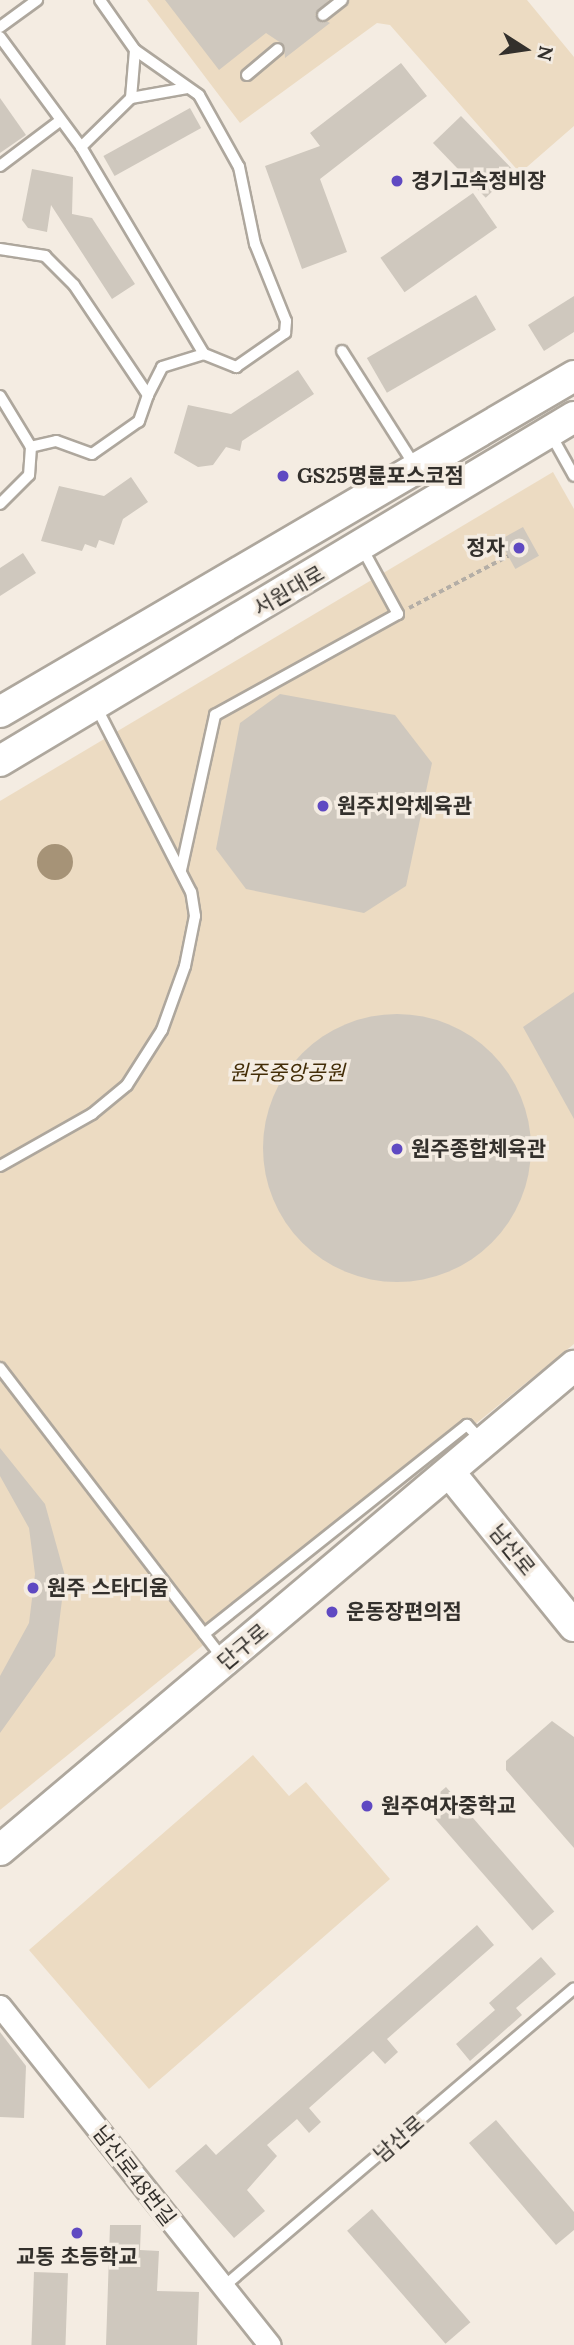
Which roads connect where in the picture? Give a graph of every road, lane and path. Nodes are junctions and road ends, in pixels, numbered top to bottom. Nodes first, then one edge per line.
1 (37, 0) edge
2 (100, 0) edge
3 (342, 0) edge
4 (323, 15) dead end
5 (0, 27) edge
6 (0, 37) edge
7 (278, 49) dead end
8 (135, 50) junction
9 (247, 75) dead end
10 (187, 88) junction
11 (131, 98) junction
12 (61, 120) junction
13 (81, 147) junction
14 (0, 166) edge
15 (0, 249) edge
16 (342, 351) dead end
17 (204, 355) junction
18 (574, 376) edge
19 (148, 395) junction
20 (0, 396) edge
21 (561, 424) edge
22 (31, 447) junction
23 (419, 471) junction
24 (574, 476) edge
25 (0, 504) edge
26 (362, 548) junction
27 (508, 556) dead end
28 (398, 614) junction
29 (74, 670) junction
30 (95, 704) junction
31 (0, 712) edge
32 (0, 761) edge
33 (181, 870) junction
34 (0, 1166) edge
35 (574, 1366) edge
36 (0, 1368) edge
37 (484, 1443) junction
38 (450, 1473) junction
39 (574, 1626) edge
40 (204, 1634) junction
41 (226, 1662) junction
42 (0, 1850) edge
43 (574, 1988) edge
44 (0, 2006) edge
45 (222, 2288) junction
46 (270, 2345) edge

1 - 5 lane
2 - 8 lane
3 - 4 lane
6 - 12 lane
7 - 9 lane
8 - 10 lane
8 - 11 lane
10 - 11 lane
10 - 17 lane
11 - 13 lane
12 - 13 lane
12 - 14 lane
13 - 17 lane
15 - 19 lane
16 - 23 lane
17 - 19 lane
18 - 23 street, 서원대로
19 - 22 lane
20 - 22 lane
21 - 24 lane
21 - 26 street, 서원대로
22 - 25 lane
23 - 29 street, 서원대로
26 - 28 lane
26 - 30 street, 서원대로
27 - 28 path
28 - 33 lane
29 - 30 street
29 - 31 street, 서원대로
30 - 32 street, 서원대로
30 - 33 lane
33 - 34 lane
35 - 37 street, 단구로
36 - 40 lane
37 - 38 street, 단구로
37 - 40 lane, 단구로
38 - 39 street, 남산로
38 - 41 street, 단구로
40 - 41 lane
41 - 42 street, 단구로
43 - 45 lane, 남산로
44 - 45 street, 남산로48번길
45 - 46 street, 남산로48번길

